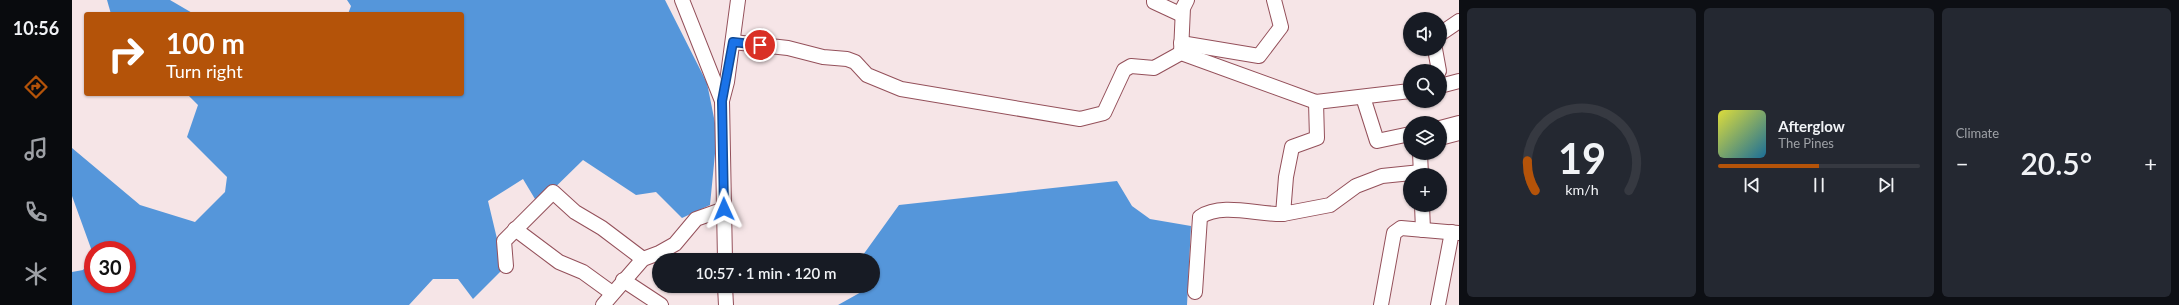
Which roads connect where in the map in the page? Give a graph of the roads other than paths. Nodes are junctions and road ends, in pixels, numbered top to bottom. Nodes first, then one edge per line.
1 (682, 0) edge
2 (738, 0) edge
3 (1154, 0) edge
4 (1187, 0) edge
5 (1274, 0) edge
6 (1182, 15) junction
7 (1459, 21) edge
8 (1447, 29) edge
9 (733, 42) junction
10 (1181, 48) junction
11 (1447, 82) edge
12 (1459, 82) edge
13 (1403, 92) edge
14 (1363, 97) junction
15 (722, 101) junction
16 (1316, 102) junction
17 (1459, 124) edge
18 (1447, 127) edge
19 (1459, 133) edge
20 (1403, 136) edge
21 (1447, 136) edge
22 (1403, 174) edge
23 (724, 209) junction
24 (1422, 212) edge
25 (1283, 214) junction
26 (515, 229) junction
27 (1423, 230) junction
28 (1455, 232) edge
29 (725, 253) edge
30 (643, 259) junction
31 (506, 266) dead end
32 (623, 280) junction
33 (1195, 292) dead end
34 (612, 293) junction
35 (725, 293) edge
36 (603, 305) edge
37 (661, 305) edge
38 (726, 305) edge
39 (1381, 305) edge
40 (1438, 305) edge

1 - 15 street
2 - 9 street
3 - 6 street
4 - 6 street
5 - 10 street
6 - 10 street
7 - 8 street
9 - 10 street
9 - 15 street
10 - 16 street
11 - 12 street
13 - 14 street
14 - 16 street
14 - 20 street
15 - 23 street
16 - 25 street
17 - 18 street
19 - 21 street
22 - 25 street
23 - 29 street
23 - 30 street
24 - 27 street
25 - 33 street
26 - 30 street
26 - 31 street
26 - 34 street
27 - 28 street
27 - 39 street
28 - 40 street
30 - 32 street
32 - 34 street
32 - 37 street
34 - 36 street
35 - 38 street

